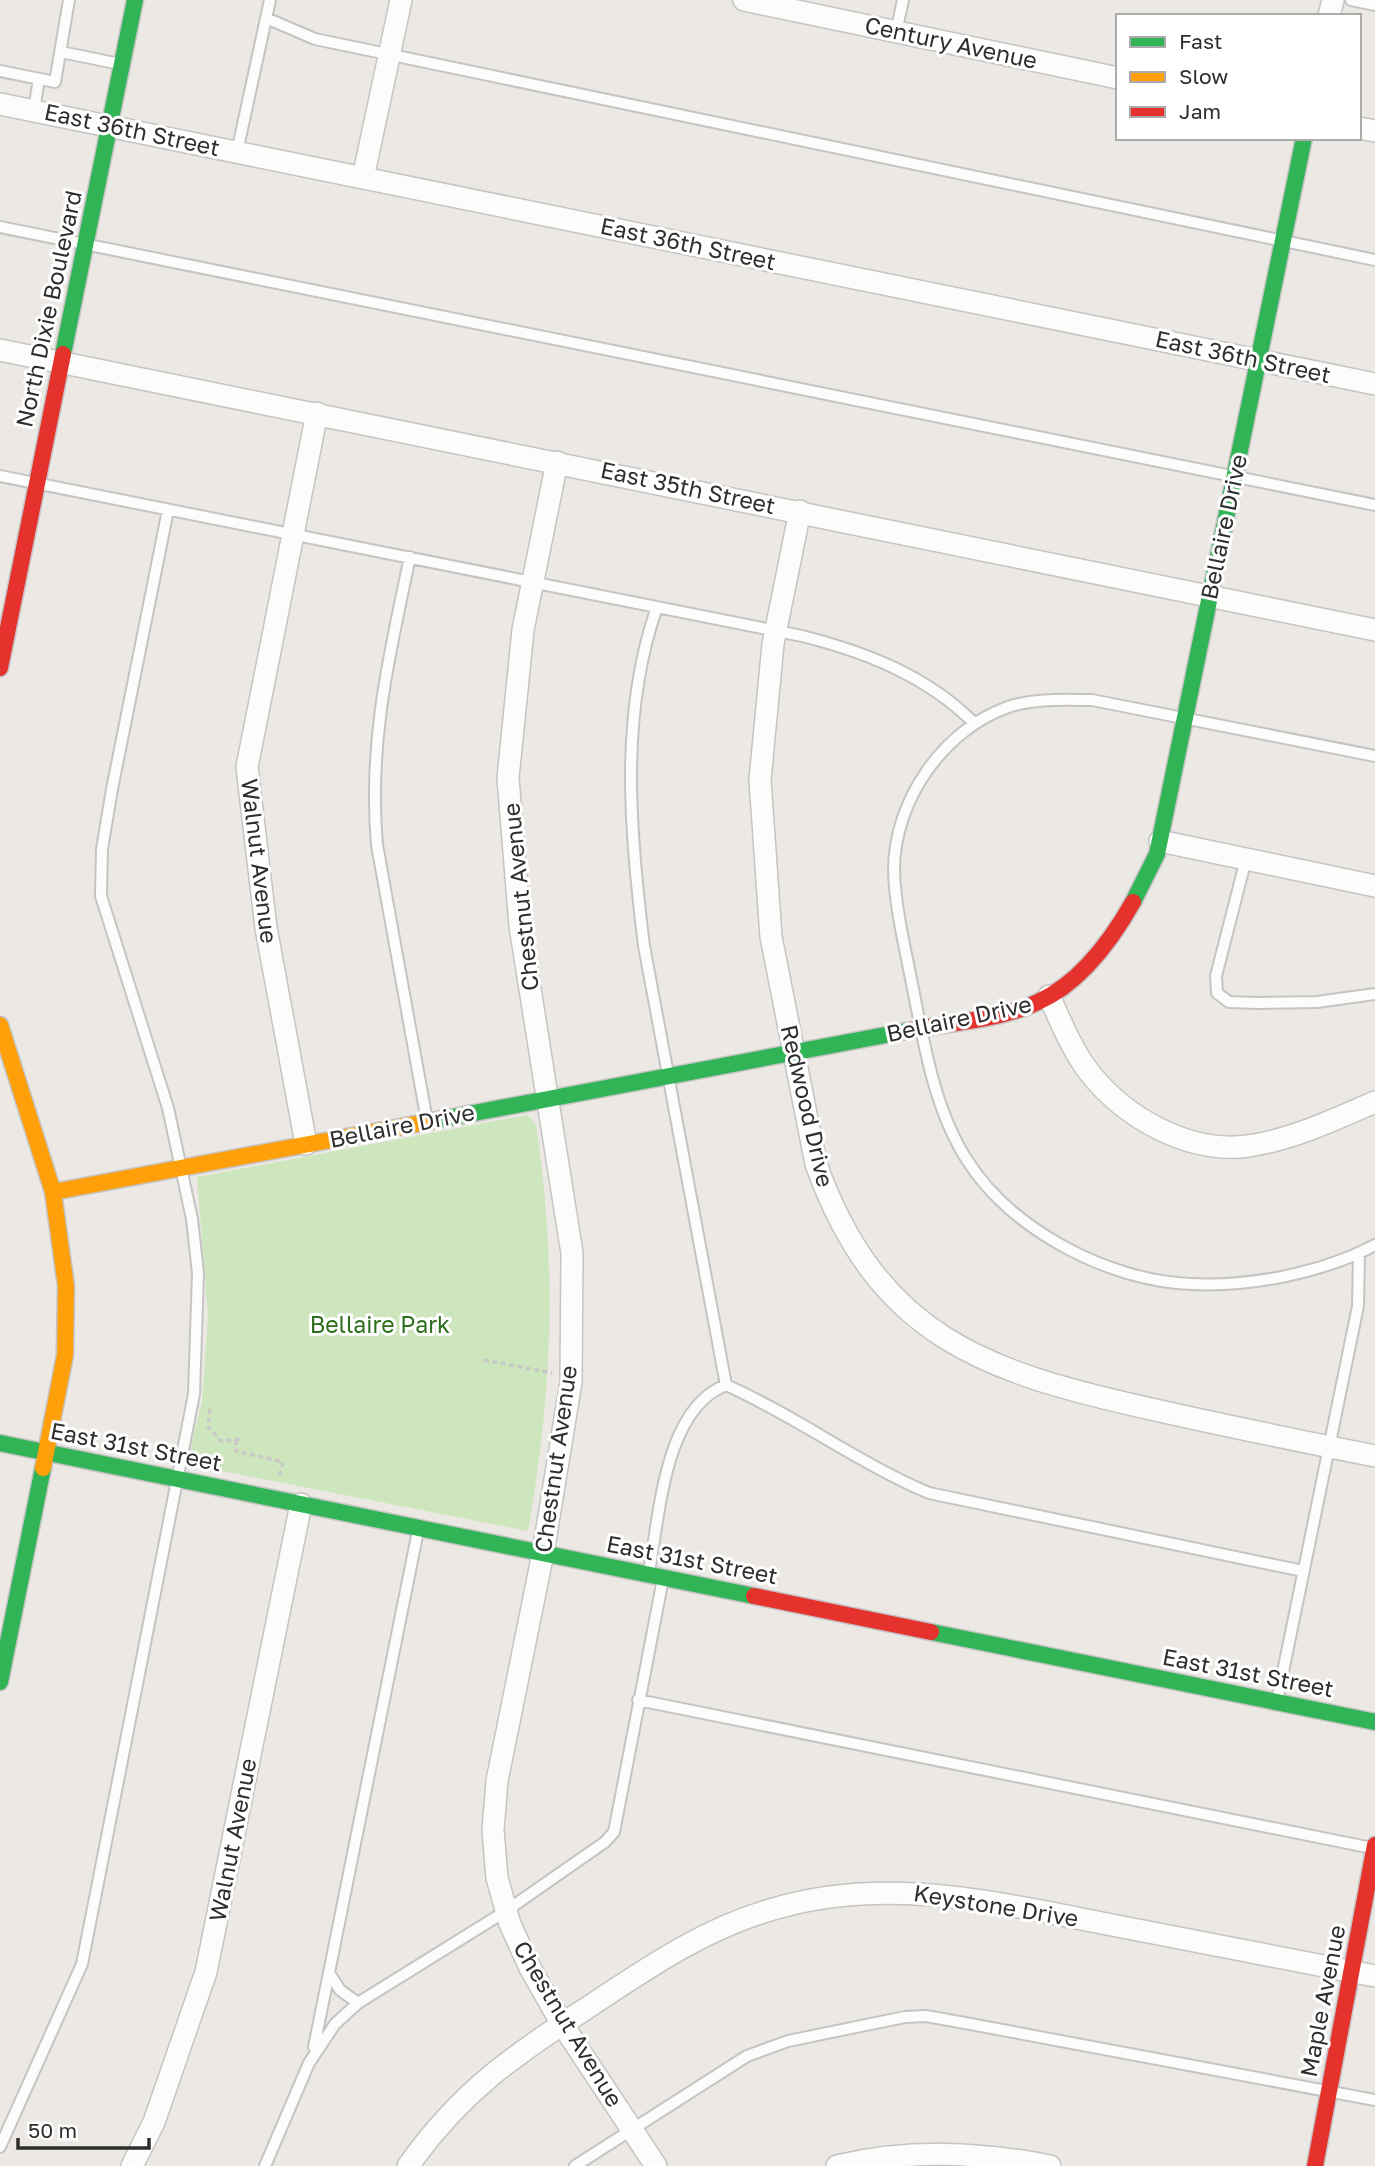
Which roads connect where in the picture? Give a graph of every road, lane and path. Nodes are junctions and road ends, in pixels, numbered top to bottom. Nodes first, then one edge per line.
1 (69, 0) edge
2 (135, 0) edge
3 (270, 0) edge
4 (401, 0) edge
5 (744, 0) edge
6 (903, 0) edge
7 (1351, 0) edge
8 (1375, 5) edge
9 (266, 18) junction
10 (896, 32) junction
11 (61, 52) junction
12 (389, 53) junction
13 (122, 65) junction
14 (0, 71) edge
15 (1116, 78) edge
16 (38, 79) junction
17 (0, 104) edge
18 (34, 110) junction
19 (110, 126) junction
20 (1304, 140) edge
21 (237, 152) junction
22 (363, 178) junction
23 (0, 227) edge
24 (1283, 242) junction
25 (85, 244) junction
26 (1375, 260) edge
27 (0, 350) edge
28 (1259, 361) junction
29 (60, 363) junction
30 (1375, 384) edge
31 (317, 413) junction
32 (557, 462) junction
33 (0, 475) edge
34 (1235, 477) junction
35 (37, 481) junction
36 (1375, 505) edge
37 (168, 510) junction
38 (800, 511) junction
39 (292, 532) junction
40 (410, 557) junction
41 (532, 584) junction
42 (1210, 595) junction
43 (657, 607) junction
44 (1375, 629) edge
45 (776, 631) junction
46 (0, 668) edge
47 (1185, 717) junction
48 (974, 723) junction
49 (1375, 756) edge
50 (1160, 841) junction
51 (1246, 859) junction
52 (1375, 886) edge
53 (1375, 993) edge
54 (1049, 996) junction
55 (0, 1025) edge
56 (921, 1028) junction
57 (793, 1052) junction
58 (669, 1076) junction
59 (549, 1098) junction
60 (1375, 1102) edge
61 (428, 1121) junction
62 (306, 1144) junction
63 (181, 1168) junction
64 (53, 1192) junction
65 (1375, 1245) edge
66 (1359, 1254) junction
67 (484, 1360) dead end
68 (551, 1384) dead end
69 (726, 1385) junction
70 (210, 1409) dead end
71 (0, 1443) edge
72 (1328, 1447) junction
73 (48, 1452) junction
74 (1375, 1456) edge
75 (179, 1479) junction
76 (292, 1482) dead end
77 (301, 1504) junction
78 (419, 1528) junction
79 (543, 1553) junction
80 (1303, 1571) junction
81 (656, 1576) junction
82 (0, 1682) edge
83 (638, 1700) junction
84 (1276, 1702) junction
85 (1375, 1722) edge
86 (1375, 1847) edge
87 (506, 1911) junction
88 (1353, 1972) junction
89 (331, 1976) junction
90 (1375, 1976) edge
91 (358, 2003) junction
92 (562, 2024) junction
93 (309, 2063) junction
94 (1329, 2094) junction
95 (1375, 2100) edge
96 (633, 2131) junction
97 (0, 2147) edge
98 (132, 2166) edge
99 (265, 2166) edge
100 (408, 2166) edge
101 (575, 2166) edge
102 (656, 2166) edge
103 (837, 2166) edge
104 (1050, 2166) edge
105 (1315, 2166) edge

1 - 11 lane
2 - 13 street, North Dixie Boulevard
3 - 9 lane
4 - 12 street
5 - 10 street, Century Avenue
6 - 10 lane
7 - 8 lane
9 - 12 lane
9 - 21 lane
10 - 15 street, Century Avenue
11 - 13 lane
11 - 16 lane
12 - 22 street
12 - 24 lane
13 - 19 street, North Dixie Boulevard
14 - 16 lane
16 - 18 lane
17 - 18 street, East 36th Street
18 - 19 street, East 36th Street
19 - 21 street, East 36th Street
19 - 25 street, North Dixie Boulevard
20 - 24 street, Bellaire Drive
21 - 22 street, East 36th Street
22 - 28 street, East 36th Street
23 - 25 lane
24 - 26 lane
24 - 28 street, Bellaire Drive
25 - 29 street, North Dixie Boulevard
25 - 34 lane
27 - 29 street, East 35th Street
28 - 30 street, East 36th Street
28 - 34 street, Bellaire Drive
29 - 31 street, East 35th Street
29 - 35 street, North Dixie Boulevard
31 - 32 street, East 35th Street
31 - 39 street, Walnut Avenue
32 - 38 street, East 35th Street
32 - 41 street, Chestnut Avenue
33 - 35 lane
34 - 36 lane
34 - 42 street, Bellaire Drive
35 - 37 lane
35 - 46 street, North Dixie Boulevard
37 - 39 lane
37 - 63 lane
38 - 42 street, East 35th Street
38 - 45 street, Redwood Drive
39 - 40 lane
39 - 62 street, Walnut Avenue
40 - 41 lane
40 - 61 lane
41 - 43 lane
41 - 59 street, Chestnut Avenue
42 - 44 street, East 35th Street
42 - 47 street, Bellaire Drive
43 - 45 lane
43 - 58 lane
45 - 48 lane
45 - 57 street, Redwood Drive
47 - 48 lane
47 - 49 lane
47 - 50 street, Bellaire Drive
48 - 56 lane
50 - 51 street
50 - 54 street, Bellaire Drive
51 - 52 street
51 - 53 lane
54 - 56 street, Bellaire Drive
54 - 60 street
55 - 64 street
56 - 57 street, Bellaire Drive
56 - 66 lane
57 - 58 street, Bellaire Drive
57 - 72 street, Redwood Drive
58 - 59 street, Bellaire Drive
58 - 69 lane
59 - 61 street, Bellaire Drive
59 - 79 street, Chestnut Avenue
61 - 62 street, Bellaire Drive
62 - 63 street, Bellaire Drive
63 - 64 street, Bellaire Drive
63 - 75 lane
64 - 73 street
65 - 66 lane
66 - 72 lane
67 - 68 path
69 - 80 lane
69 - 81 lane
70 - 76 path
71 - 73 street, East 31st Street
72 - 74 street, Redwood Drive
72 - 80 lane
73 - 75 street, East 31st Street
73 - 82 street
75 - 77 street, East 31st Street
75 - 97 lane
77 - 78 street, East 31st Street
77 - 98 street, Walnut Avenue
78 - 79 street, East 31st Street
78 - 89 lane
79 - 81 street, East 31st Street
79 - 87 street, Chestnut Avenue
80 - 84 lane
81 - 83 lane
81 - 84 street, East 31st Street
83 - 86 lane
83 - 87 lane
84 - 85 street, East 31st Street
86 - 88 street, Maple Avenue
87 - 91 lane
87 - 92 street, Chestnut Avenue
88 - 90 street, Keystone Drive
88 - 92 street, Keystone Drive
88 - 94 street, Maple Avenue
89 - 91 lane
89 - 93 lane
91 - 93 lane
92 - 96 street, Chestnut Avenue
92 - 100 street, Keystone Drive
93 - 99 lane
94 - 95 lane
94 - 96 lane
94 - 105 street, Maple Avenue
96 - 101 lane
96 - 102 street, Chestnut Avenue
103 - 104 street

